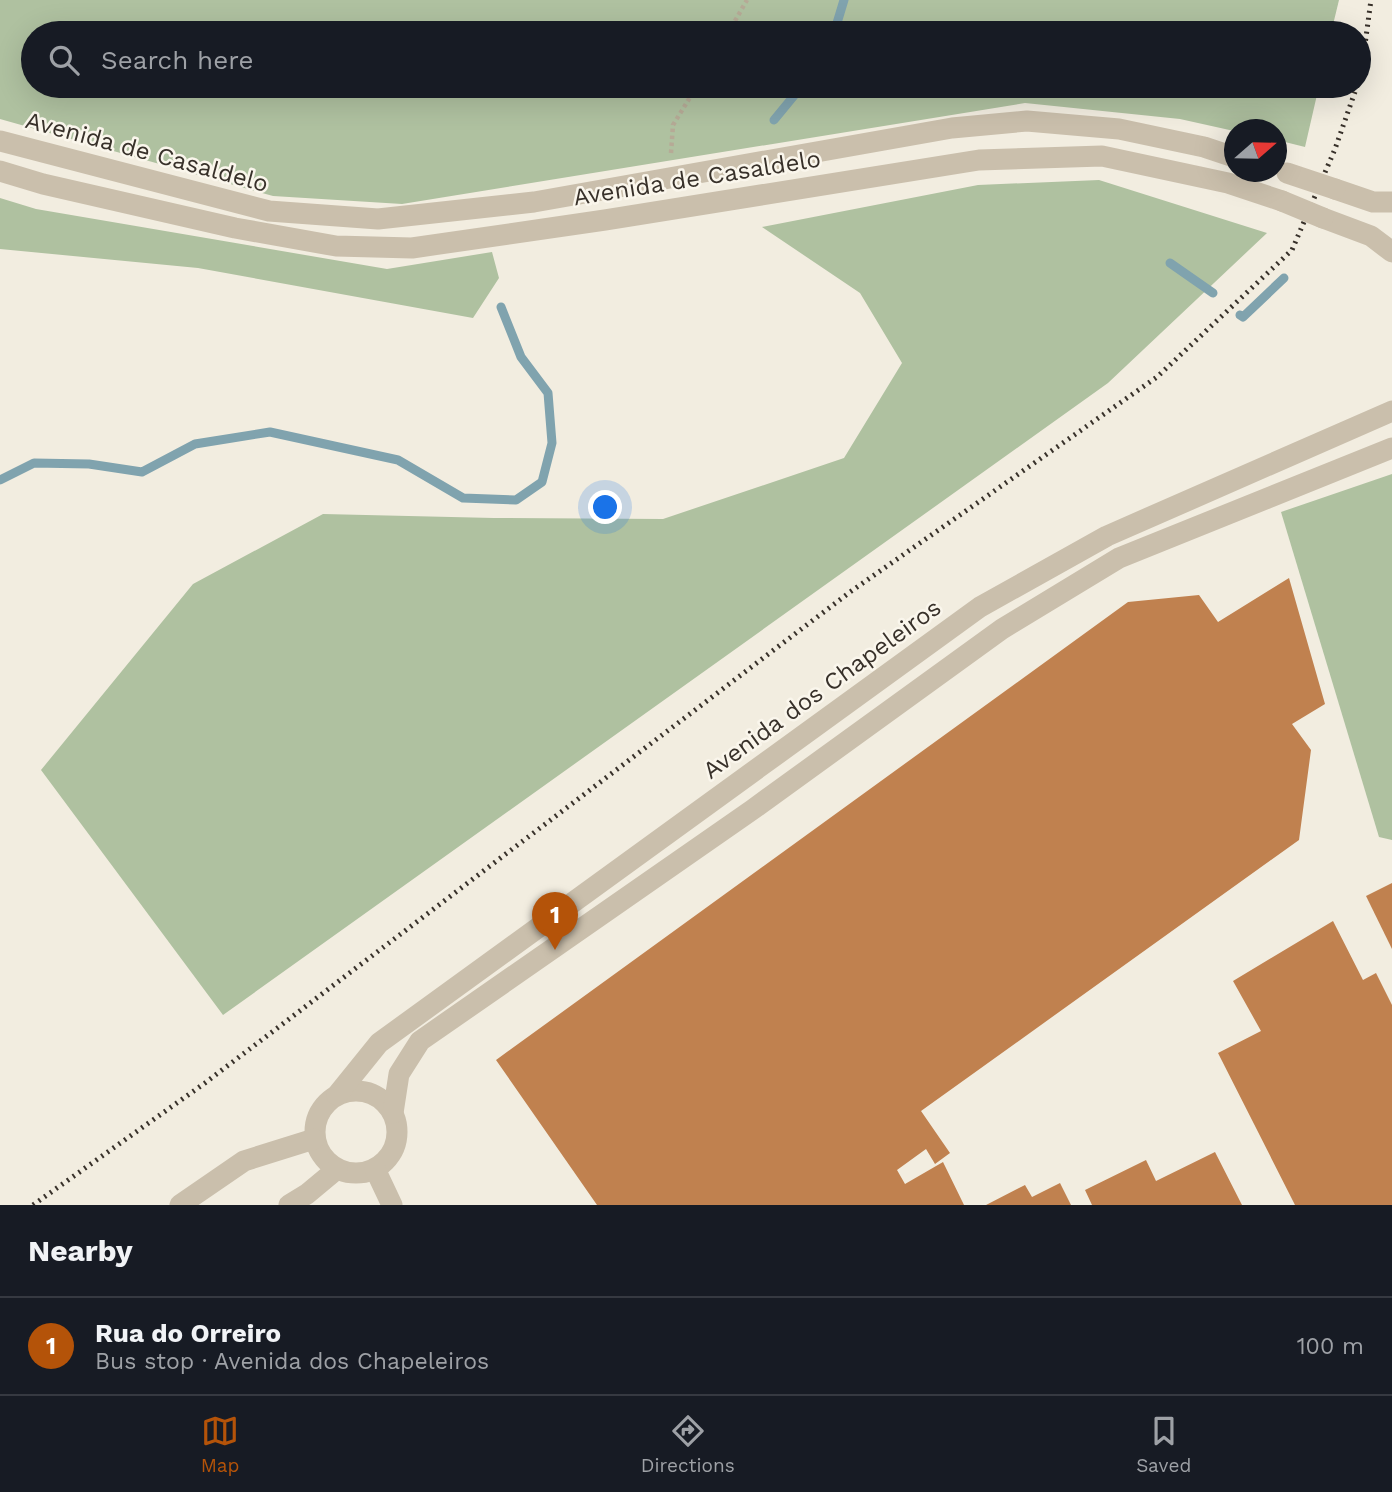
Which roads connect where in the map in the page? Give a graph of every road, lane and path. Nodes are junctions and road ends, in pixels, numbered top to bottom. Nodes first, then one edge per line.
1 (747, 0) edge
2 (735, 21) edge
3 (690, 98) edge
4 (0, 141) edge
5 (1224, 154) edge
6 (0, 171) edge
7 (1287, 174) edge
8 (668, 178) junction
9 (1392, 202) edge
10 (1392, 252) edge
11 (1392, 411) edge
12 (1392, 448) edge
13 (337, 1095) junction
14 (393, 1113) junction
15 (314, 1139) junction
16 (337, 1169) junction
17 (374, 1169) junction
18 (180, 1205) edge
19 (289, 1205) edge
20 (392, 1205) edge

1 - 2 path
3 - 8 path
4 - 8 street, Avenida de Casaldelo
5 - 8 street, Avenida de Casaldelo
6 - 10 street, Avenida de Casaldelo, bridge
7 - 9 street, bridge
11 - 13 street, Avenida dos Chapeleiros
12 - 14 street
13 - 14 street
13 - 15 street, Avenida dos Chapeleiros
14 - 17 street
15 - 16 street
15 - 18 street
16 - 17 street
16 - 19 street
17 - 20 street

